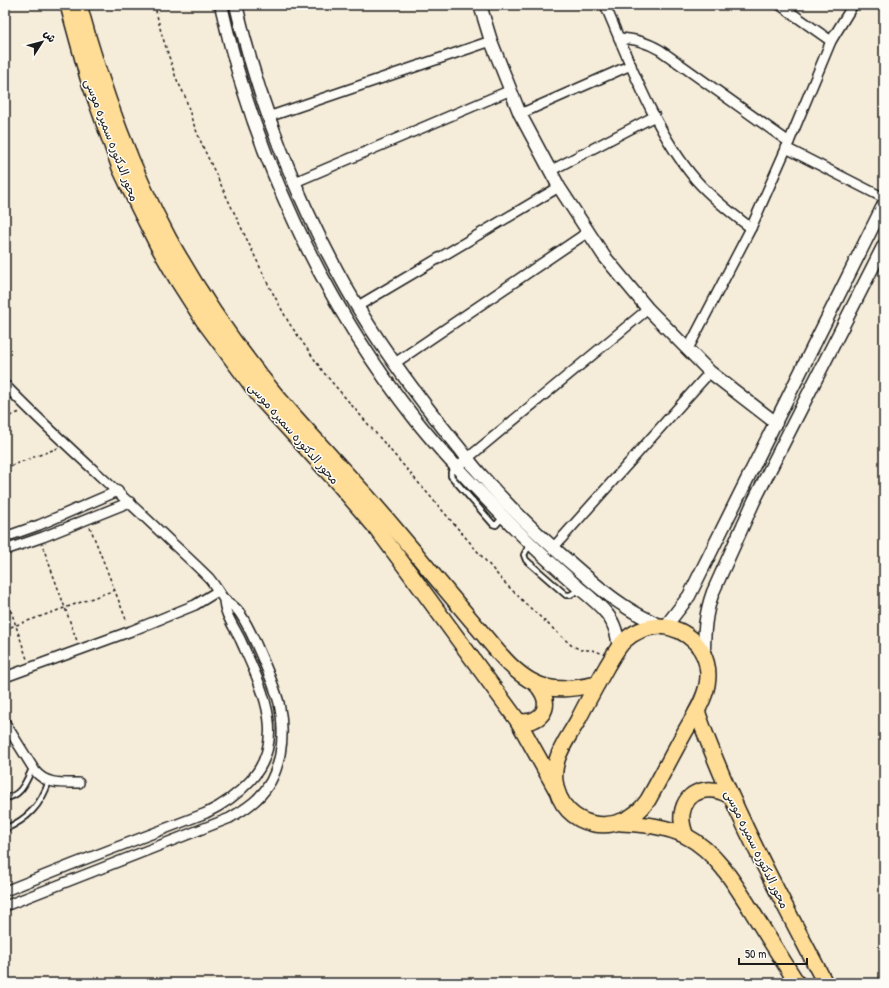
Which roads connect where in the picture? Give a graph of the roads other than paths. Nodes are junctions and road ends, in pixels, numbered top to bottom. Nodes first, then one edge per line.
1 (68, 5) edge
2 (79, 5) edge
3 (221, 5) edge
4 (238, 5) edge
5 (480, 5) edge
6 (605, 5) edge
7 (780, 5) edge
8 (853, 5) edge
9 (619, 38) junction
10 (491, 41) junction
11 (831, 41) junction
12 (631, 65) junction
13 (511, 90) junction
14 (520, 114) junction
15 (655, 116) junction
16 (268, 117) junction
17 (787, 145) junction
18 (550, 171) junction
19 (295, 182) junction
20 (559, 187) junction
21 (884, 198) edge
22 (884, 204) edge
23 (751, 228) junction
24 (588, 232) junction
25 (884, 245) edge
26 (324, 247) junction
27 (310, 254) junction
28 (358, 306) junction
29 (648, 309) junction
30 (688, 349) junction
31 (395, 363) junction
32 (710, 372) junction
33 (5, 385) edge
34 (776, 423) junction
35 (468, 458) junction
36 (456, 467) junction
37 (118, 491) junction
38 (740, 494) junction
39 (754, 501) junction
40 (130, 502) junction
41 (39, 525) junction
42 (41, 537) junction
43 (5, 538) edge
44 (553, 548) junction
45 (5, 550) edge
46 (218, 591) junction
47 (224, 599) junction
48 (662, 626) junction
49 (615, 653) junction
50 (704, 656) junction
51 (262, 659) junction
52 (251, 664) junction
53 (5, 677) edge
54 (535, 683) junction
55 (596, 684) junction
56 (697, 711) junction
57 (518, 722) junction
58 (5, 723) edge
59 (32, 767) junction
60 (48, 781) junction
61 (79, 783) dead end
62 (556, 789) junction
63 (730, 796) junction
64 (5, 798) edge
65 (620, 823) junction
66 (5, 829) edge
67 (686, 836) junction
68 (73, 864) junction
69 (79, 877) junction
70 (5, 891) edge
71 (5, 906) edge
72 (797, 983) edge
73 (825, 983) edge

1 - 57 main road, محور الدكتوره سميره موسى
2 - 54 main road, محور الدكتوره سميره موسى
3 - 27 street
4 - 16 street
5 - 10 street
6 - 9 street
7 - 11 street
8 - 11 street
9 - 12 street
9 - 17 street
10 - 13 street
10 - 16 street
11 - 17 street
12 - 14 street
12 - 15 street
13 - 14 street
13 - 19 street
14 - 18 street
15 - 18 street
15 - 23 street
16 - 19 street
17 - 21 street
17 - 23 street
18 - 20 street
19 - 26 street
20 - 24 street
20 - 28 street
22 - 34 street
23 - 30 street
24 - 29 street
24 - 31 street
25 - 39 street
26 - 27 street
26 - 28 street
27 - 36 street
28 - 31 street
29 - 30 street
29 - 35 street
30 - 32 street
31 - 35 street
32 - 34 street
32 - 44 street
33 - 37 street
34 - 38 street
35 - 36 street
35 - 44 street
36 - 49 street
37 - 40 street
37 - 41 street
38 - 39 street
38 - 48 street
39 - 50 street
40 - 42 street
40 - 46 street
41 - 42 street
41 - 43 street
42 - 45 street
44 - 48 street
46 - 47 street
46 - 53 street
47 - 51 street
47 - 52 street
48 - 49 main road
48 - 50 main road
49 - 55 main road
50 - 56 main road
51 - 52 street
51 - 69 street
52 - 68 street
54 - 55 main road, محور الدكتوره سميره موسى
54 - 57 main road
55 - 62 main road
56 - 63 main road, محور الدكتوره سميره موسى
56 - 65 main road
57 - 62 main road, محور الدكتوره سميره موسى
58 - 59 street
59 - 60 street
59 - 64 lane
60 - 61 street
60 - 66 lane
62 - 65 main road, محور الدكتوره سميره موسى
63 - 67 main road
63 - 73 main road, محور الدكتوره سميره موسى
65 - 67 main road
67 - 72 main road
68 - 69 street
68 - 70 street
69 - 71 street

